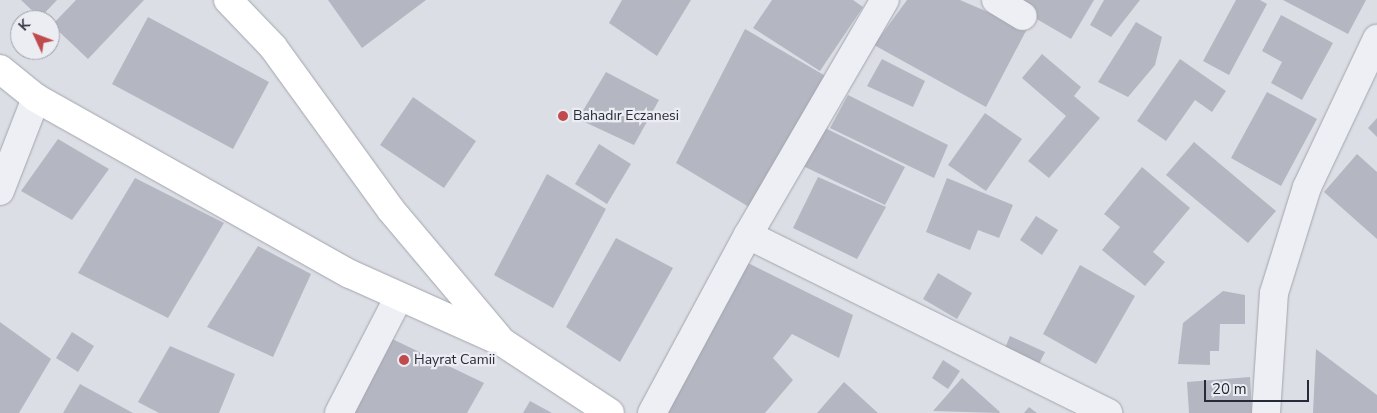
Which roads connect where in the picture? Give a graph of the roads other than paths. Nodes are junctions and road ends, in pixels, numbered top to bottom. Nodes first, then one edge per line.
1 (228, 0) edge
2 (885, 0) edge
3 (996, 0) edge
4 (1023, 16) dead end
5 (1377, 40) edge
6 (0, 69) edge
7 (36, 98) junction
8 (0, 191) edge
9 (748, 235) junction
10 (399, 297) junction
11 (502, 342) junction
12 (339, 413) edge
13 (610, 413) edge
14 (652, 413) edge
15 (1108, 413) edge
16 (1266, 413) edge

1 - 11 main road
2 - 9 street
3 - 4 street
5 - 16 street
6 - 7 main road
7 - 8 street
7 - 10 main road
9 - 14 street
9 - 15 street
10 - 11 main road
10 - 12 street
11 - 13 main road

